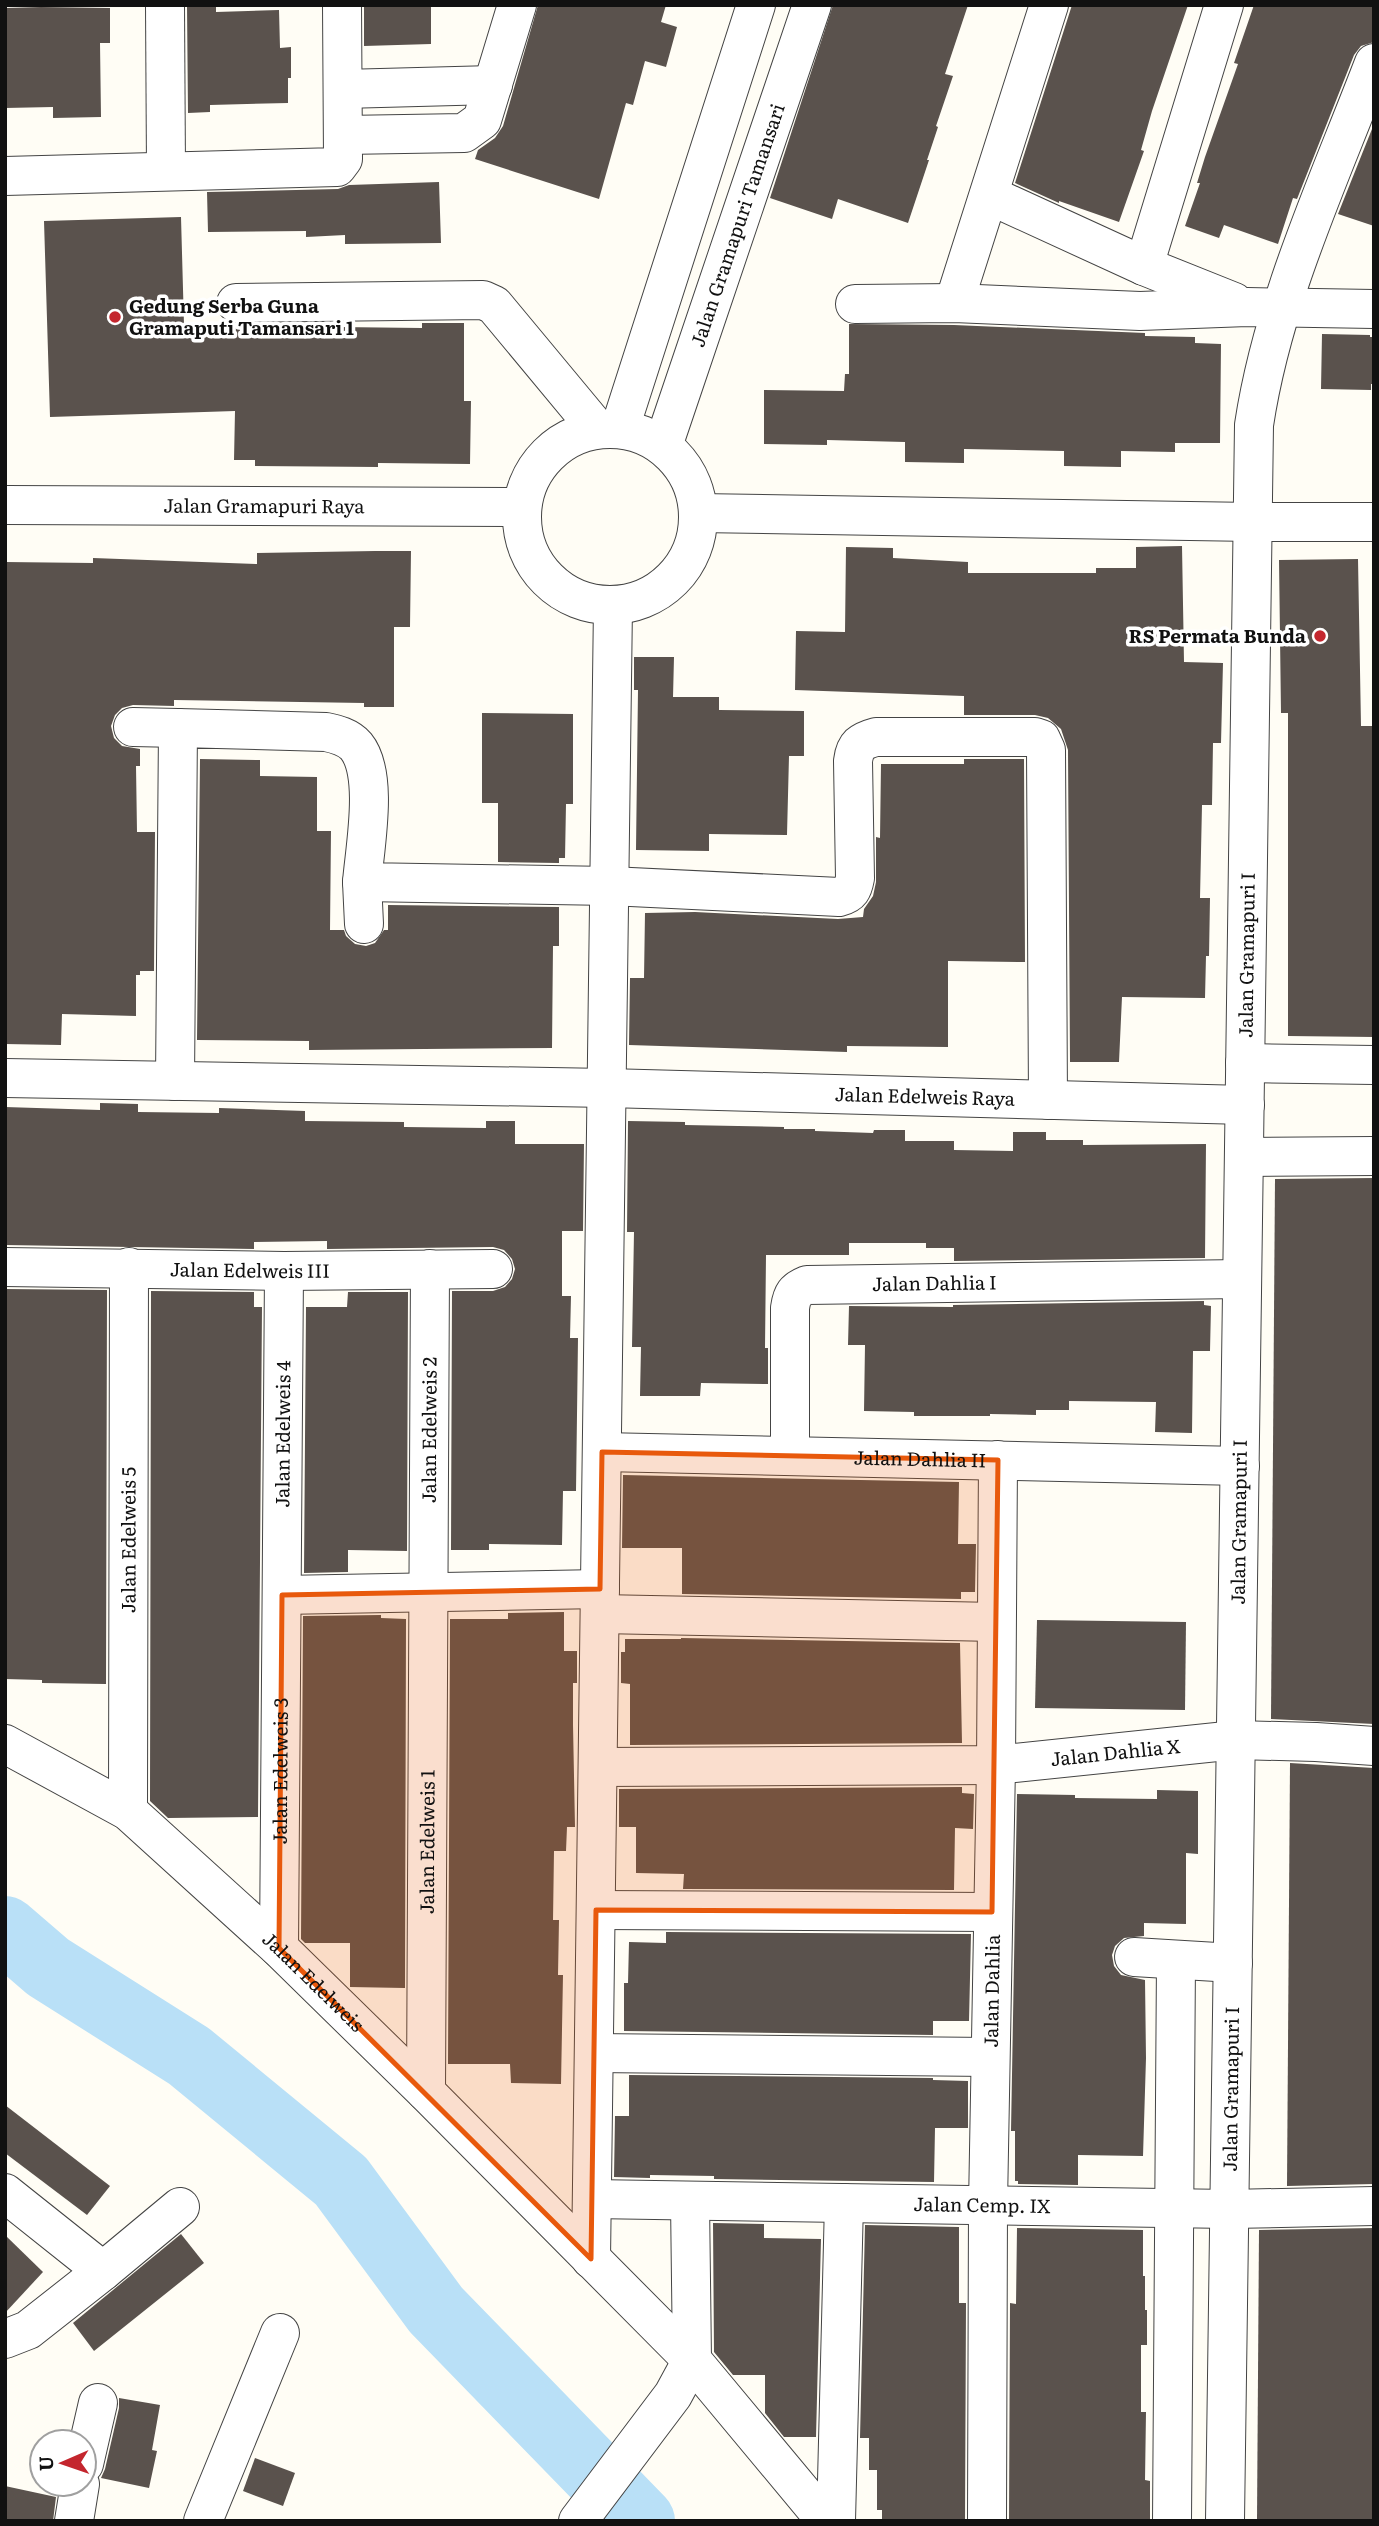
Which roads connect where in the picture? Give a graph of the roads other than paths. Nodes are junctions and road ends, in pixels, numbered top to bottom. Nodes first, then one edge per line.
1 (165, 5) edge
2 (342, 5) edge
3 (517, 5) edge
4 (756, 5) edge
5 (812, 5) edge
6 (1049, 5) edge
7 (1224, 5) edge
8 (1374, 63) edge
9 (493, 85) junction
10 (343, 89) junction
11 (344, 135) junction
12 (166, 171) junction
13 (5, 176) edge
14 (989, 195) junction
15 (1144, 266) junction
16 (236, 303) dead end
17 (954, 303) junction
18 (855, 304) dead end
19 (1264, 308) junction
20 (1374, 309) edge
21 (609, 429) junction
22 (663, 446) junction
23 (5, 505) edge
24 (522, 507) junction
25 (698, 513) junction
26 (1253, 522) junction
27 (1374, 522) edge
28 (613, 605) junction
29 (134, 727) dead end
30 (178, 728) junction
31 (362, 882) junction
32 (610, 886) junction
33 (363, 924) dead end
34 (1245, 1063) junction
35 (1374, 1065) edge
36 (5, 1078) edge
37 (175, 1081) junction
38 (607, 1088) junction
39 (1048, 1100) junction
40 (1245, 1105) junction
41 (1374, 1156) edge
42 (1244, 1157) junction
43 (5, 1267) edge
44 (129, 1267) junction
45 (430, 1269) junction
46 (494, 1269) dead end
47 (284, 1271) junction
48 (1242, 1279) junction
49 (602, 1452) junction
50 (790, 1456) junction
51 (999, 1460) junction
52 (1240, 1466) junction
53 (429, 1592) junction
54 (282, 1595) junction
55 (600, 1602) junction
56 (996, 1622) junction
57 (1236, 1740) junction
58 (5, 1744) edge
59 (1374, 1746) edge
60 (996, 1765) junction
61 (598, 1767) junction
62 (128, 1811) junction
63 (596, 1910) junction
64 (992, 1912) junction
65 (279, 1948) junction
66 (1134, 1957) dead end
67 (1176, 1960) junction
68 (1233, 1964) junction
69 (594, 2053) junction
70 (990, 2057) junction
71 (426, 2092) junction
72 (5, 2193) edge
73 (592, 2199) junction
74 (690, 2201) junction
75 (844, 2203) junction
76 (988, 2205) junction
77 (1374, 2206) edge
78 (180, 2207) dead end
79 (1174, 2208) junction
80 (1230, 2209) junction
81 (591, 2259) junction
82 (103, 2271) junction
83 (280, 2333) dead end
84 (5, 2339) edge
85 (692, 2360) junction
86 (98, 2403) dead end
87 (92, 2428) edge
88 (78, 2498) edge
89 (74, 2521) edge
90 (202, 2521) edge
91 (578, 2521) edge
92 (826, 2521) edge
93 (836, 2521) edge
94 (987, 2521) edge
95 (1172, 2521) edge
96 (1225, 2521) edge

1 - 12 street
2 - 10 street
3 - 9 street
4 - 21 street
5 - 22 street, Jalan Gramapuri Tamansari
6 - 14 street
7 - 15 street
8 - 19 street, Jalan Gramapuri I
9 - 10 street
9 - 11 street
10 - 11 street
11 - 12 street
12 - 13 street
14 - 15 street
14 - 17 street
15 - 19 street
16 - 21 street
17 - 18 street
17 - 19 street
19 - 20 street
19 - 26 street, Jalan Gramapuri I
21 - 22 street
21 - 24 street
22 - 25 street
23 - 24 street, Jalan Gramapuri Raya
24 - 28 street
25 - 26 street
25 - 28 street
26 - 27 street
26 - 34 street, Jalan Gramapuri I
28 - 32 street
29 - 30 street
30 - 31 street
30 - 37 street
31 - 32 street
31 - 33 street
32 - 38 street
32 - 39 street
34 - 35 street
34 - 40 street, Jalan Gramapuri I
36 - 37 street, Jalan Edelweis Raya
37 - 38 street, Jalan Edelweis Raya
38 - 39 street, Jalan Edelweis Raya
38 - 49 street
39 - 40 street, Jalan Edelweis Raya
40 - 42 street, Jalan Gramapuri I
41 - 42 street
42 - 48 street, Jalan Gramapuri I
43 - 44 street, Jalan Edelweis III
44 - 47 street, Jalan Edelweis III
44 - 62 street, Jalan Edelweis 5
45 - 46 street, Jalan Edelweis III
45 - 47 street, Jalan Edelweis III
45 - 53 street, Jalan Edelweis 2
47 - 54 street, Jalan Edelweis 4
48 - 50 street, Jalan Dahlia I
48 - 52 street, Jalan Gramapuri I
49 - 50 street, Jalan Dahlia II
49 - 55 street
50 - 51 street, Jalan Dahlia II
51 - 52 street, Jalan Dahlia II
51 - 56 street, Jalan Dahlia
52 - 57 street, Jalan Gramapuri I
53 - 54 street
53 - 55 street
53 - 71 street, Jalan Edelweis 1
54 - 65 street, Jalan Edelweis 3
55 - 56 street
55 - 61 street
56 - 60 street, Jalan Dahlia
57 - 59 street, Jalan Dahlia X
57 - 60 street, Jalan Dahlia X
57 - 68 street, Jalan Gramapuri I
58 - 62 street, Jalan Edelweis
60 - 61 street, Jalan Dahlia X
60 - 64 street, Jalan Dahlia
61 - 63 street
62 - 65 street, Jalan Edelweis
63 - 64 street
63 - 69 street
64 - 70 street, Jalan Dahlia
65 - 71 street, Jalan Edelweis
66 - 67 street
67 - 68 street
67 - 79 street
68 - 80 street, Jalan Gramapuri I
69 - 70 street
69 - 73 street
70 - 76 street, Jalan Dahlia
71 - 81 street, Jalan Edelweis
72 - 82 street
73 - 74 street, Jalan Cemp. IX
73 - 81 street
74 - 75 street, Jalan Cemp. IX
74 - 85 street
75 - 76 street, Jalan Cemp. IX
75 - 93 street
76 - 79 street, Jalan Cemp. IX
76 - 94 street, Jalan Dahlia
77 - 80 street, Jalan Cemp. IX
78 - 82 street
79 - 80 street, Jalan Cemp. IX
79 - 95 street
80 - 96 street, Jalan Gramapuri I
81 - 85 street, Jalan Edelweis
82 - 84 street
83 - 90 street
85 - 91 street
85 - 92 street, Jalan Edelweis
86 - 87 street
88 - 89 street

